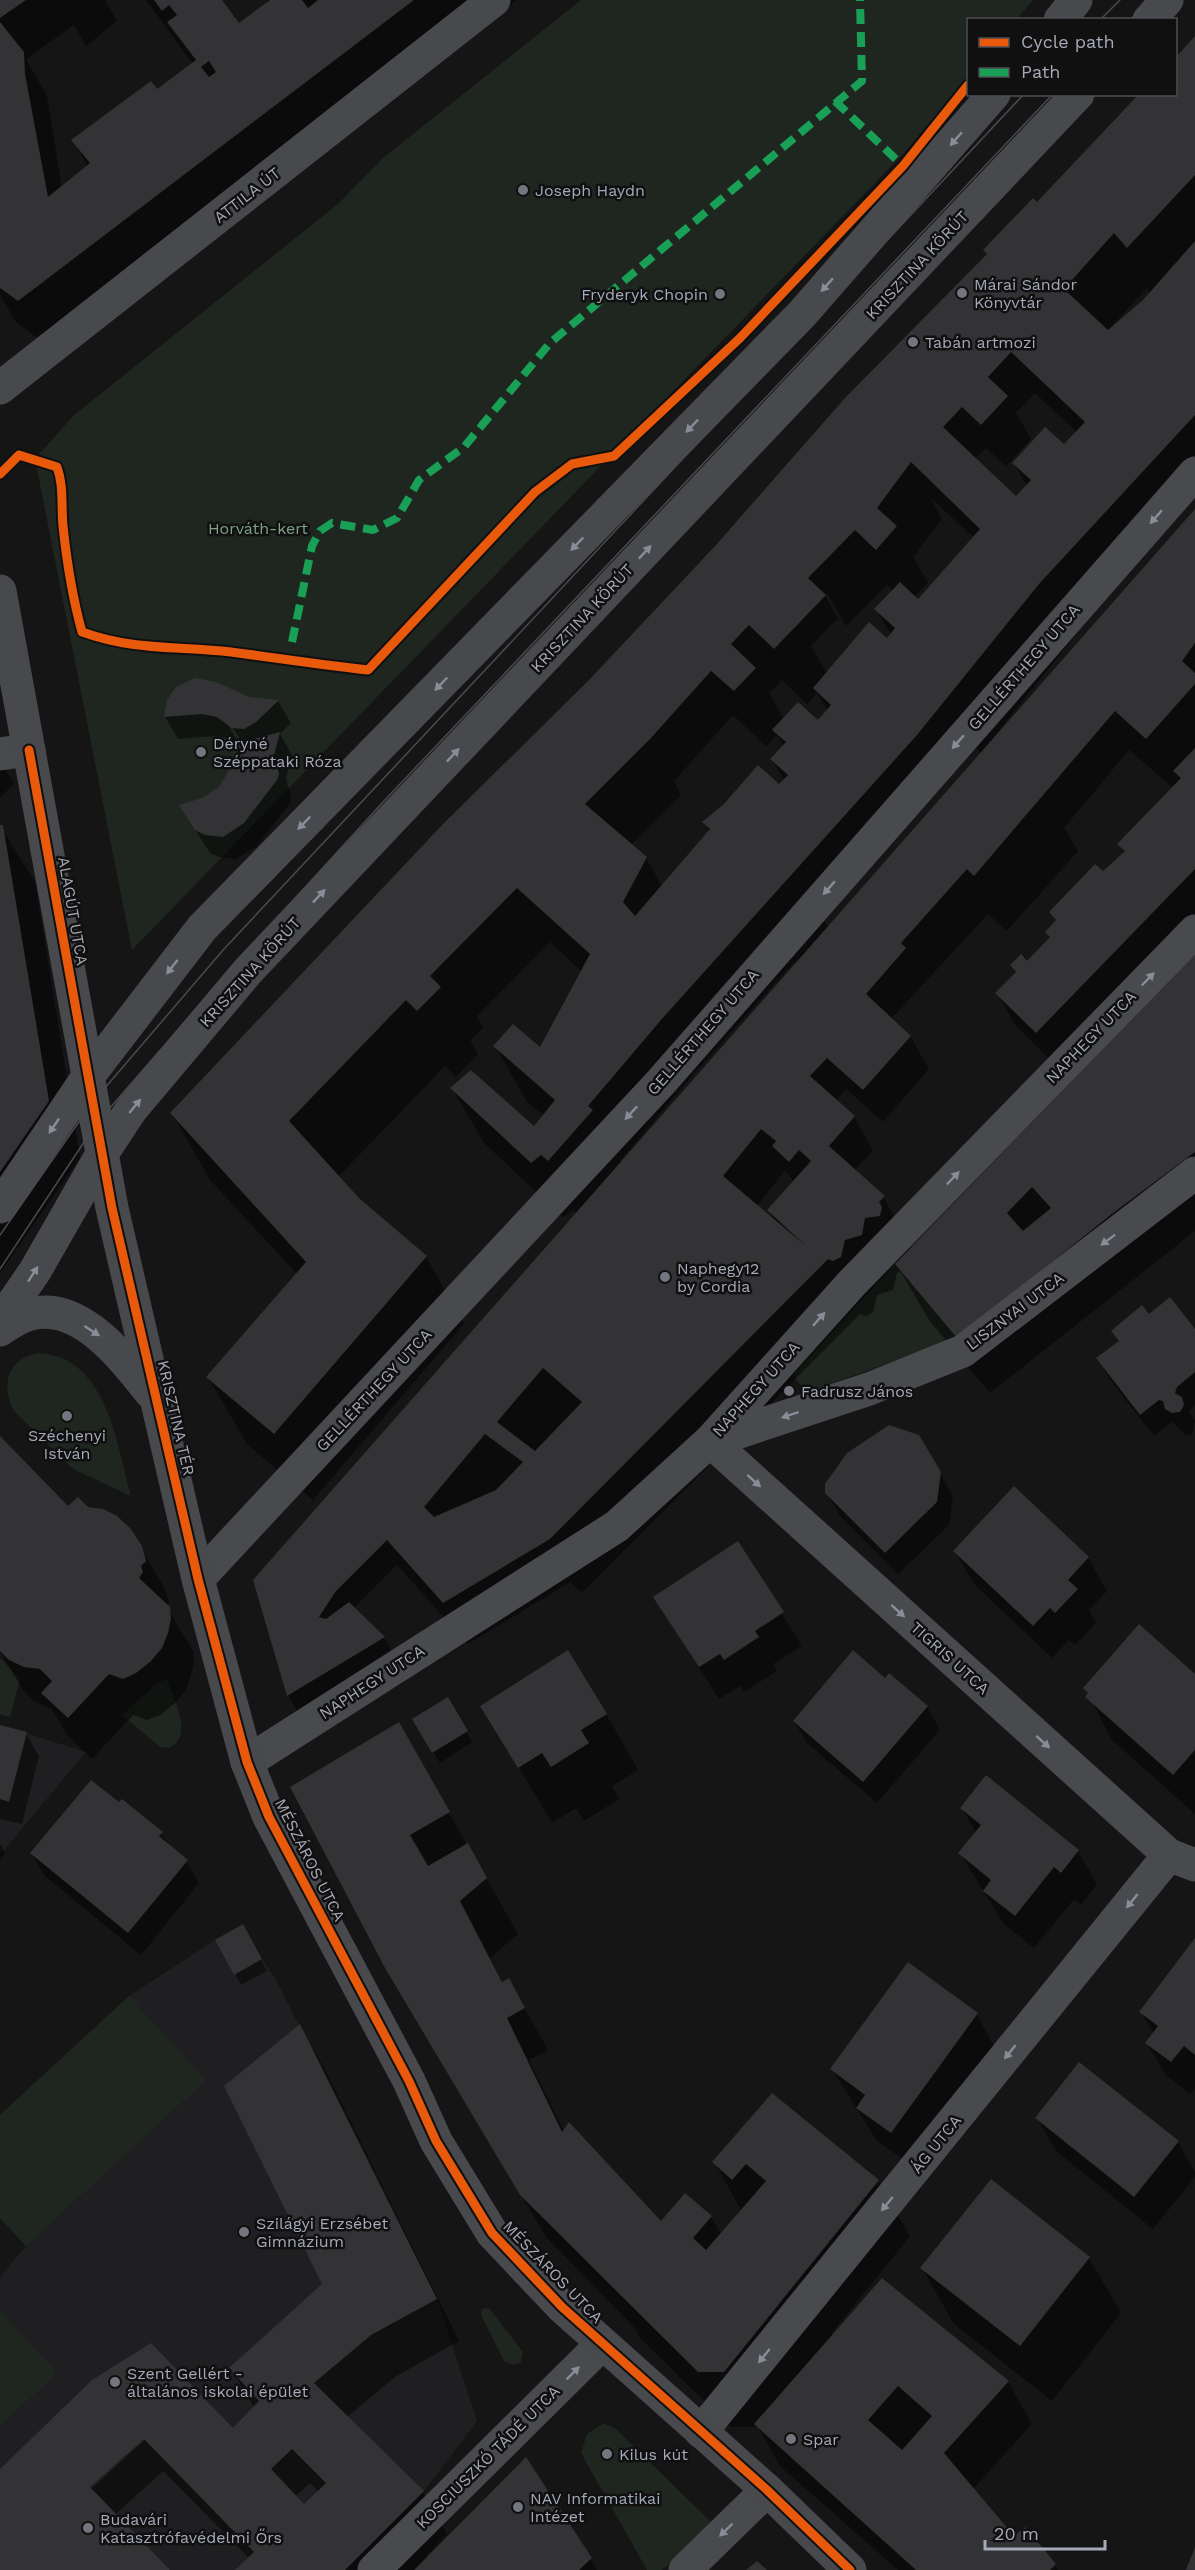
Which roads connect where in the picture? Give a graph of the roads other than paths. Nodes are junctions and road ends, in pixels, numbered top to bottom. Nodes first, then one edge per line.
1 (494, 0) edge
2 (1076, 0) edge
3 (1167, 0) edge
4 (1062, 18) edge
5 (1151, 18) edge
6 (992, 96) edge
7 (1076, 96) edge
8 (0, 388) edge
9 (1195, 473) edge
10 (0, 591) edge
11 (14, 752) edge
12 (1195, 931) edge
13 (87, 1077) junction
14 (102, 1154) junction
15 (1195, 1173) edge
16 (0, 1207) edge
17 (0, 1322) edge
18 (0, 1330) edge
19 (156, 1400) junction
20 (710, 1441) junction
21 (198, 1579) junction
22 (247, 1762) junction
23 (1182, 1860) edge
24 (602, 2344) junction
25 (701, 2432) junction
26 (767, 2490) junction
27 (374, 2570) edge
28 (685, 2570) edge
29 (850, 2570) edge

1 - 8 street, ATTILA ÚT
2 - 4 street
3 - 5 street
6 -> 13 street
14 -> 7 street, KRISZTINA KÖRÚT
9 -> 21 street, GELLÉRTHEGY UTCA
10 - 11 street, ALAGÚT UTCA
11 - 13 street, ALAGÚT UTCA
20 -> 12 street, NAPHEGY UTCA
13 - 14 street, KRISZTINA TÉR
13 -> 16 street
17 -> 14 street
14 - 19 street, KRISZTINA TÉR
15 -> 20 street, LISZNYAI UTCA
18 -> 19 street
19 - 21 street, KRISZTINA TÉR
20 - 22 street, NAPHEGY UTCA
20 -> 23 street, TIGRIS UTCA
21 - 22 street, KRISZTINA TÉR
22 - 24 street, MÉSZÁROS UTCA
23 -> 25 street, ÁG UTCA
24 - 25 street, MÉSZÁROS UTCA
27 -> 24 street, KOSCIUSZKÓ TÁDÉ UTCA
25 - 26 street, MÉSZÁROS UTCA
26 -> 28 street
26 - 29 street, MÉSZÁROS UTCA

